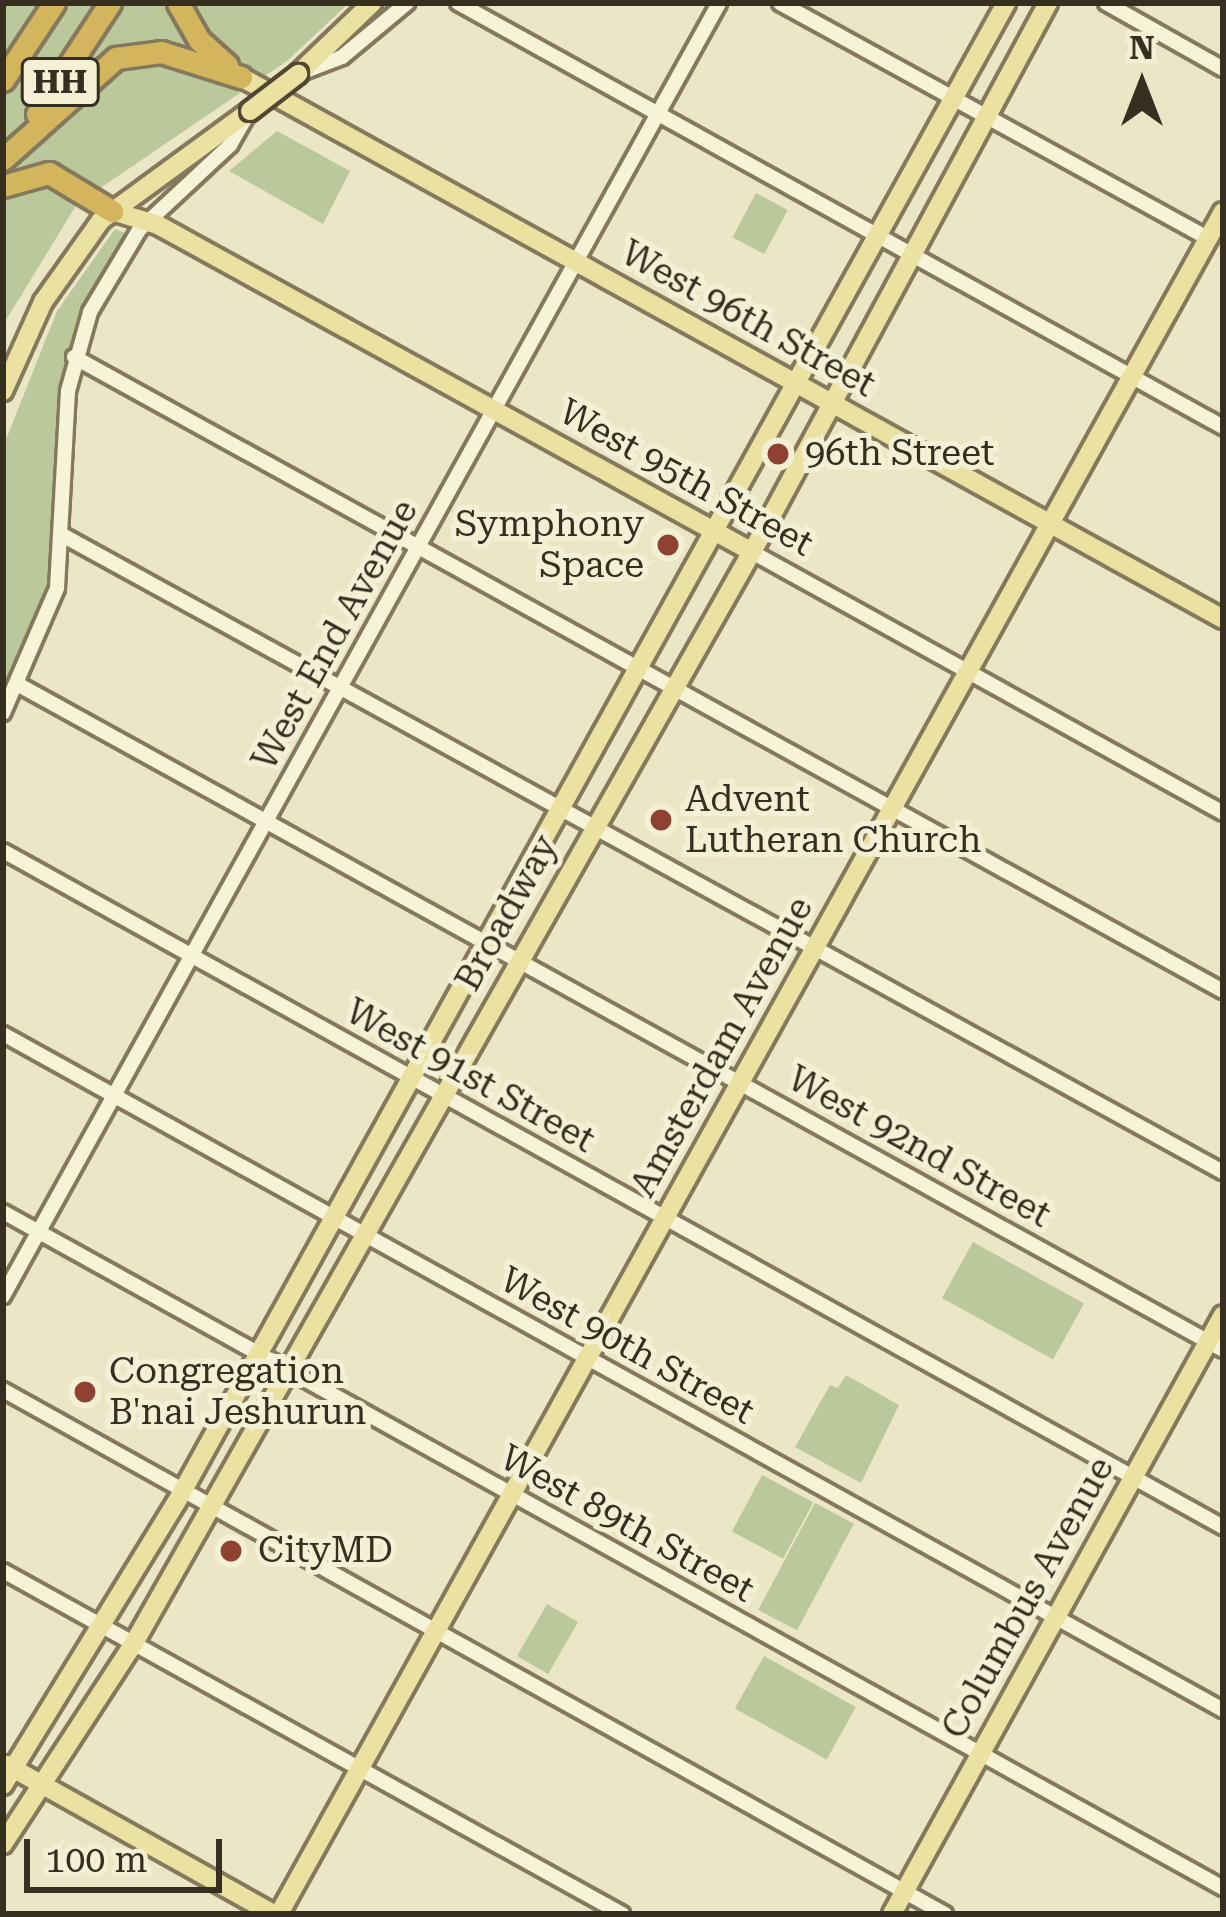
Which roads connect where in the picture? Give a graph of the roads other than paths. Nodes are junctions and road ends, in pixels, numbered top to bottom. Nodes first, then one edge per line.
1 (54, 3) edge
2 (110, 3) edge
3 (178, 3) edge
4 (372, 3) edge
5 (407, 3) edge
6 (458, 3) edge
7 (719, 3) edge
8 (780, 3) edge
9 (1006, 3) edge
10 (1048, 3) edge
11 (1106, 3) edge
12 (1223, 68) edge
13 (298, 74) junction
14 (241, 77) junction
15 (3, 80) edge
16 (953, 99) junction
17 (250, 112) junction
18 (659, 114) junction
19 (986, 117) junction
20 (3, 158) edge
21 (3, 186) edge
22 (112, 211) junction
23 (1223, 212) edge
24 (147, 221) junction
25 (876, 235) junction
26 (1207, 238) junction
27 (909, 253) junction
28 (576, 262) junction
29 (74, 357) junction
30 (1131, 376) junction
31 (795, 381) junction
32 (3, 391) edge
33 (833, 403) junction
34 (495, 408) junction
35 (1223, 427) edge
36 (1049, 523) junction
37 (712, 530) junction
38 (64, 536) junction
39 (418, 547) junction
40 (752, 552) junction
41 (1223, 619) edge
42 (639, 668) junction
43 (966, 671) junction
44 (343, 684) junction
45 (19, 685) junction
46 (672, 686) junction
47 (3, 712) edge
48 (562, 805) junction
49 (891, 807) junction
50 (1223, 814) edge
51 (266, 821) junction
52 (595, 824) junction
53 (3, 851) edge
54 (488, 943) junction
55 (815, 945) junction
56 (192, 956) junction
57 (518, 960) junction
58 (1223, 991) edge
59 (3, 1034) edge
60 (412, 1078) junction
61 (739, 1082) junction
62 (442, 1095) junction
63 (114, 1096) junction
64 (1223, 1172) edge
65 (3, 1212) edge
66 (334, 1218) junction
67 (665, 1218) junction
68 (39, 1231) junction
69 (364, 1234) junction
70 (3, 1296) edge
71 (1223, 1315) edge
72 (1216, 1346) edge
73 (258, 1354) junction
74 (588, 1358) junction
75 (287, 1370) junction
76 (3, 1390) edge
77 (1133, 1477) junction
78 (182, 1490) junction
79 (512, 1495) junction
80 (211, 1506) junction
81 (1223, 1527) edge
82 (3, 1571) edge
83 (1054, 1616) junction
84 (105, 1628) junction
85 (436, 1632) junction
86 (134, 1643) junction
87 (1223, 1710) edge
88 (980, 1753) junction
89 (360, 1769) junction
90 (6, 1772) edge
91 (42, 1784) junction
92 (3, 1844) edge
93 (1223, 1888) edge
94 (905, 1892) junction
95 (277, 1914) edge
96 (622, 1914) edge
97 (892, 1914) edge
98 (945, 1914) edge

1 - 15 highway, HH
2 - 20 highway, HH
3 - 14 highway
4 - 13 main road
5 - 13 street
6 - 18 street
7 - 18 street, West End Avenue
8 - 16 street
9 - 16 main road, Broadway
10 - 19 main road, Broadway
11 - 12 street
13 - 17 main road, bridge
14 - 20 highway
14 - 28 main road, West 96th Street
16 - 19 street
16 - 25 main road, Broadway
17 - 22 main road
17 - 24 street
18 - 25 street
18 - 28 street, West End Avenue
19 - 26 street
19 - 27 main road, Broadway
21 - 22 highway
22 - 24 main road, West 95th Street
22 - 32 main road
23 - 26 main road, Amsterdam Avenue
24 - 29 street
24 - 34 main road, West 95th Street
25 - 27 street
25 - 31 main road, Broadway
26 - 30 main road, Amsterdam Avenue
27 - 30 street
27 - 33 main road, Broadway
28 - 31 main road, West 96th Street
28 - 34 street, West End Avenue
29 - 38 street
29 - 39 street
30 - 35 street
30 - 36 main road, Amsterdam Avenue
31 - 33 main road, West 96th Street
31 - 37 main road, Broadway
33 - 36 main road, West 96th Street
33 - 40 main road, Broadway
34 - 37 main road, West 95th Street
34 - 39 street, West End Avenue
36 - 41 main road, West 96th Street
36 - 43 main road, Amsterdam Avenue
37 - 40 main road, West 95th Street
37 - 42 main road, Broadway
38 - 44 street
38 - 45 street
39 - 42 street
39 - 44 street, West End Avenue
40 - 43 street, West 95th Street
40 - 46 main road, Broadway
42 - 46 street
42 - 48 main road, Broadway
43 - 49 main road, Amsterdam Avenue
43 - 50 street, West 95th Street
44 - 48 street
44 - 51 street, West End Avenue
45 - 47 street
45 - 51 street, West 92nd Street
46 - 49 street
46 - 52 main road, Broadway
48 - 52 street
48 - 54 main road, Broadway
49 - 55 main road, Amsterdam Avenue
49 - 58 street
51 - 54 street, West 92nd Street
51 - 56 street, West End Avenue
52 - 55 street
52 - 57 main road, Broadway
53 - 56 street, West 91st Street
54 - 57 street, West 92nd Street
54 - 60 main road, Broadway
55 - 61 main road, Amsterdam Avenue
55 - 64 street
56 - 60 street, West 91st Street
56 - 63 street, West End Avenue
57 - 61 street, West 92nd Street
57 - 62 main road, Broadway
59 - 63 street, West 90th Street
60 - 62 street, West 91st Street
60 - 66 main road, Broadway
61 - 67 main road, Amsterdam Avenue
61 - 72 street, West 92nd Street
62 - 67 street, West 91st Street
62 - 69 main road, Broadway
63 - 66 street, West 90th Street
63 - 68 street, West End Avenue
65 - 68 street, West 89th Street
66 - 69 street, West 90th Street
66 - 73 main road, Broadway
67 - 74 main road, Amsterdam Avenue
67 - 77 street, West 91st Street
68 - 70 street, West End Avenue
68 - 73 street, West 89th Street
69 - 74 street, West 90th Street
69 - 75 main road, Broadway
71 - 72 main road, Columbus Avenue
72 - 77 main road, Columbus Avenue
73 - 75 street, West 89th Street
73 - 78 main road, Broadway
74 - 79 main road, Amsterdam Avenue
74 - 83 street, West 90th Street
75 - 79 street, West 89th Street
75 - 80 main road, Broadway
76 - 78 street
77 - 81 street, West 91st Street
77 - 83 main road, Columbus Avenue
78 - 80 street
78 - 84 main road, Broadway
79 - 85 main road, Amsterdam Avenue
79 - 88 street, West 89th Street
80 - 85 street
80 - 86 main road, Broadway
82 - 84 street
83 - 87 street, West 90th Street
83 - 88 main road, Columbus Avenue
84 - 86 street
84 - 90 main road, Broadway
85 - 89 main road, Amsterdam Avenue
85 - 94 street
86 - 89 street
86 - 91 main road, Broadway
88 - 93 street, West 89th Street
88 - 94 main road, Columbus Avenue
89 - 95 main road, Amsterdam Avenue
89 - 96 street
90 - 91 main road
91 - 92 main road, Broadway
91 - 95 main road
94 - 97 main road, Columbus Avenue
94 - 98 street

